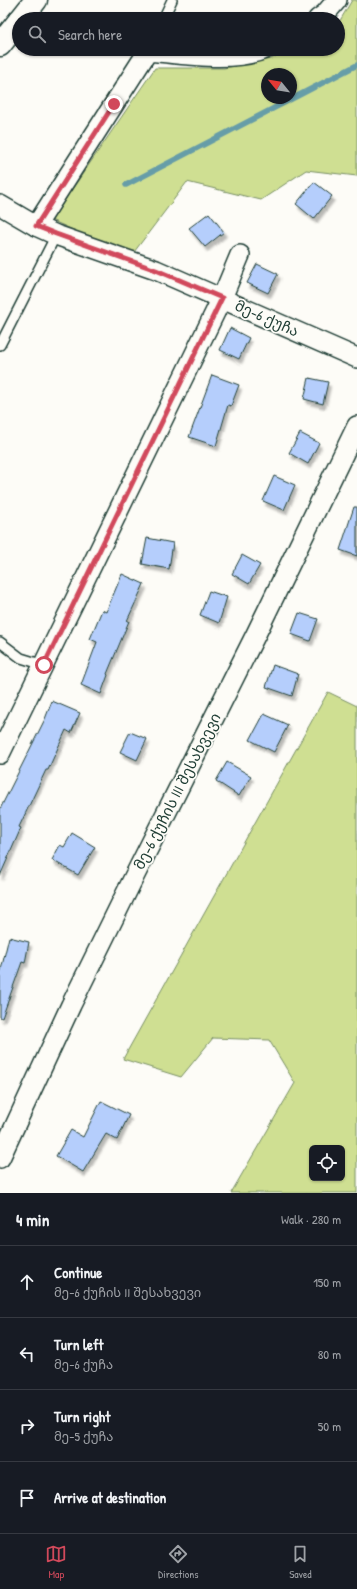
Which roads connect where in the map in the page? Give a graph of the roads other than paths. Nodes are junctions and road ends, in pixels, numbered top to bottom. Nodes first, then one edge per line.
1 (36, 0) edge
2 (172, 0) edge
3 (337, 0) edge
4 (27, 12) edge
5 (166, 12) edge
6 (327, 12) edge
7 (12, 30) edge
8 (1, 43) edge
9 (145, 56) edge
10 (206, 56) edge
11 (223, 56) edge
12 (0, 205) edge
13 (36, 226) junction
14 (56, 234) junction
15 (240, 255) dead end
16 (222, 298) junction
17 (0, 345) edge
18 (357, 358) edge
19 (357, 426) edge
20 (0, 642) edge
21 (44, 665) junction
22 (0, 754) edge
23 (0, 1158) edge

1 - 4 street
2 - 5 lane
3 - 6 street
7 - 8 street
9 - 13 street
10 - 11 street
12 - 13 street, მე-6 ქუჩა
13 - 14 street, მე-6 ქუჩა
14 - 16 street, მე-6 ქუჩა
14 - 17 lane
15 - 16 street
16 - 18 street, მე-6 ქუჩა
16 - 21 street
19 - 23 street, მე-6 ქუჩის III შესახვევი
20 - 21 lane
21 - 22 street

